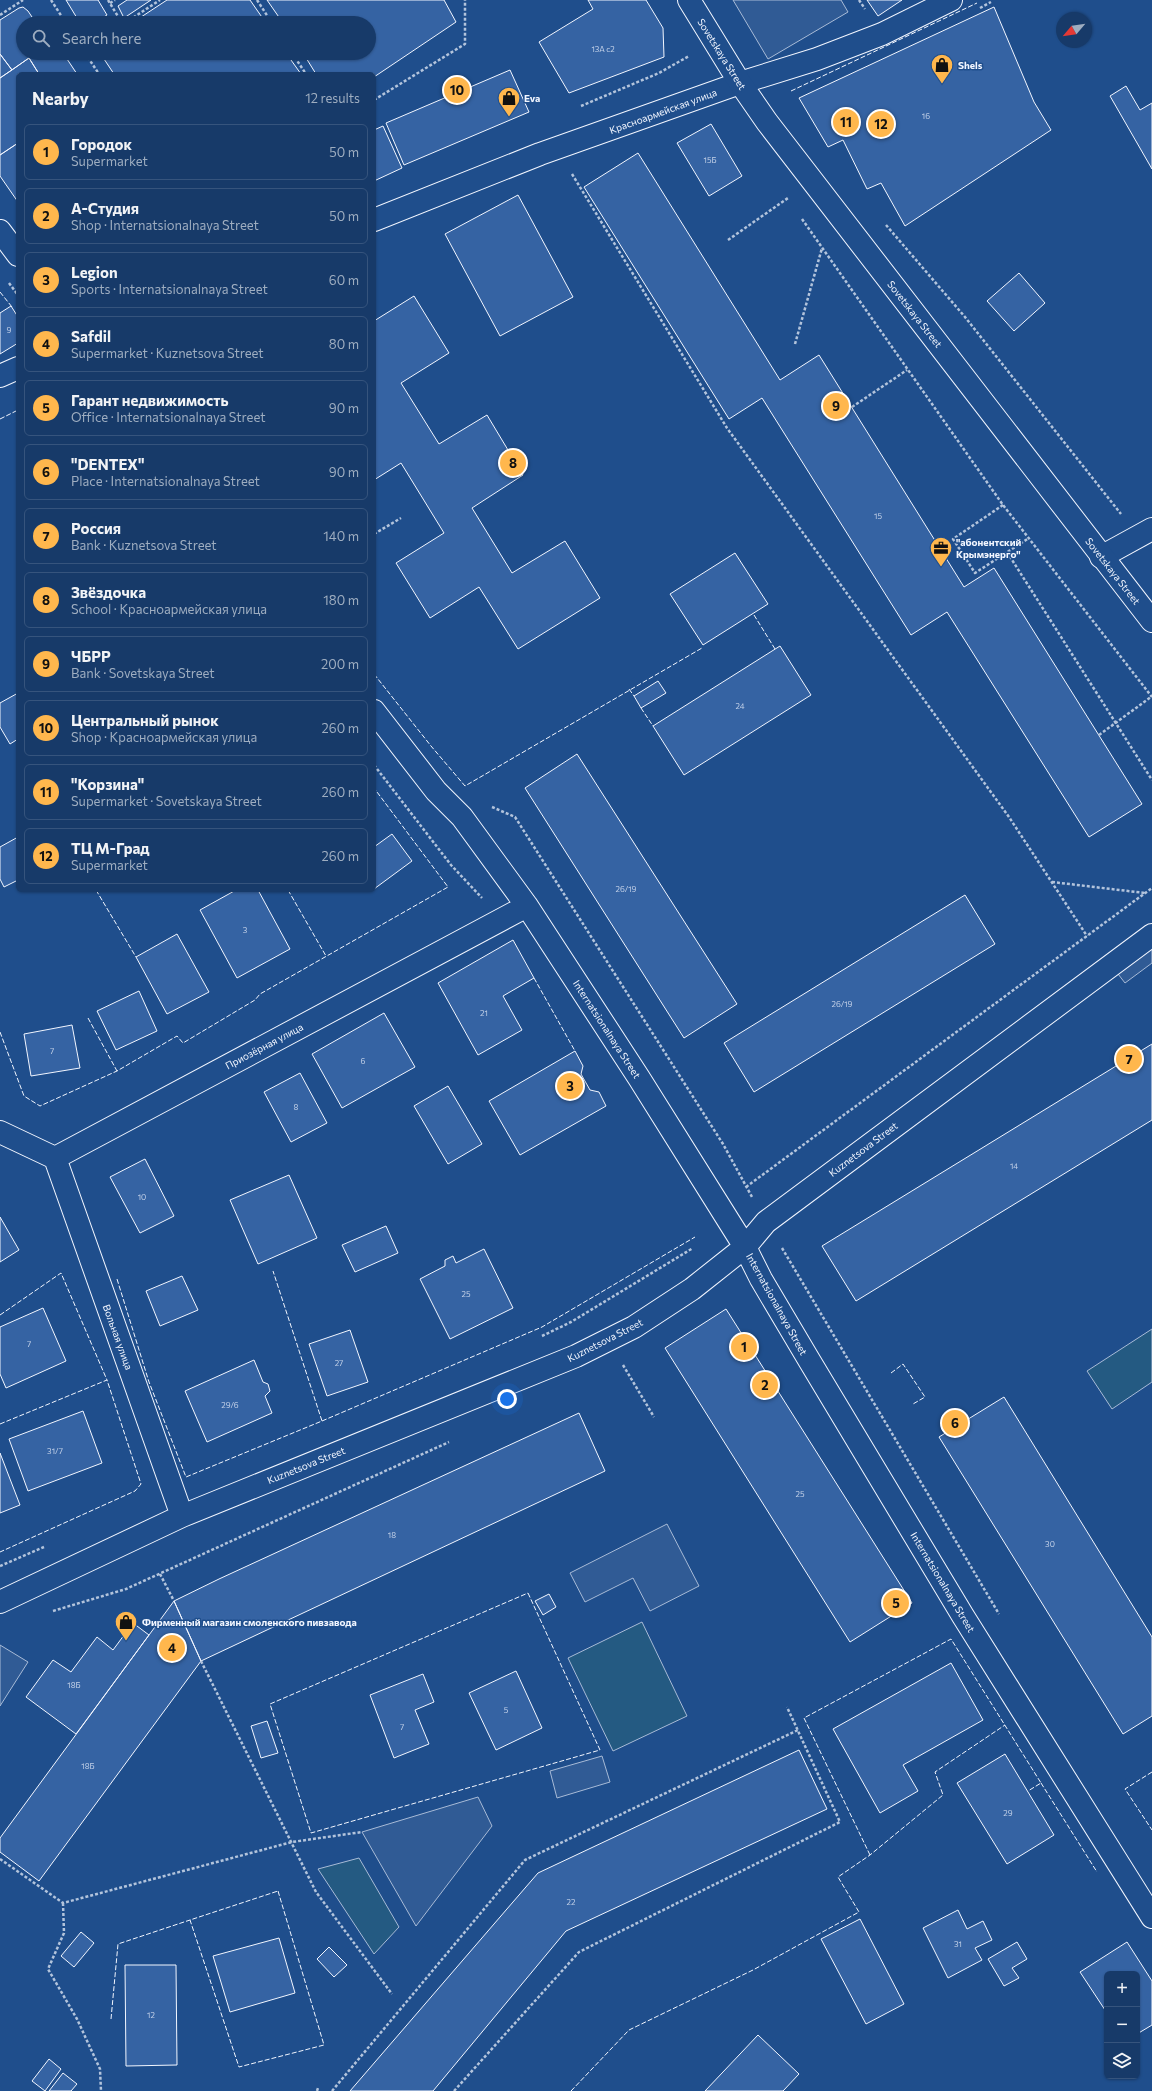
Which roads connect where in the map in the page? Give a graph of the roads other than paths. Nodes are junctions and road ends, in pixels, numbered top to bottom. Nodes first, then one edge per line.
1 (689, 0) edge
2 (951, 0) edge
3 (740, 83) junction
4 (376, 219) edge
5 (0, 231) edge
6 (16, 252) edge
7 (16, 369) edge
8 (0, 376) edge
9 (1145, 532) edge
10 (1101, 557) junction
11 (1152, 621) edge
12 (376, 714) edge
13 (527, 906) junction
14 (1152, 935) edge
15 (0, 1132) edge
16 (55, 1158) junction
17 (746, 1247) junction
18 (182, 1516) junction
19 (0, 1602) edge
20 (1152, 1917) edge

1 - 3 street, Sovetskaya Street
2 - 3 street, Красноармейская улица
3 - 4 street, Красноармейская улица
3 - 10 street, Sovetskaya Street
5 - 6 street
7 - 8 street
9 - 10 street
10 - 11 street, Sovetskaya Street
12 - 13 street, Internatsionalnaya Street
13 - 16 street, Приозёрная улица
13 - 17 street, Internatsionalnaya Street
14 - 17 street, Kuznetsova Street
15 - 16 street
16 - 18 street, Вольная улица
17 - 18 street, Kuznetsova Street
17 - 20 street, Internatsionalnaya Street
18 - 19 street, Kuznetsova Street

